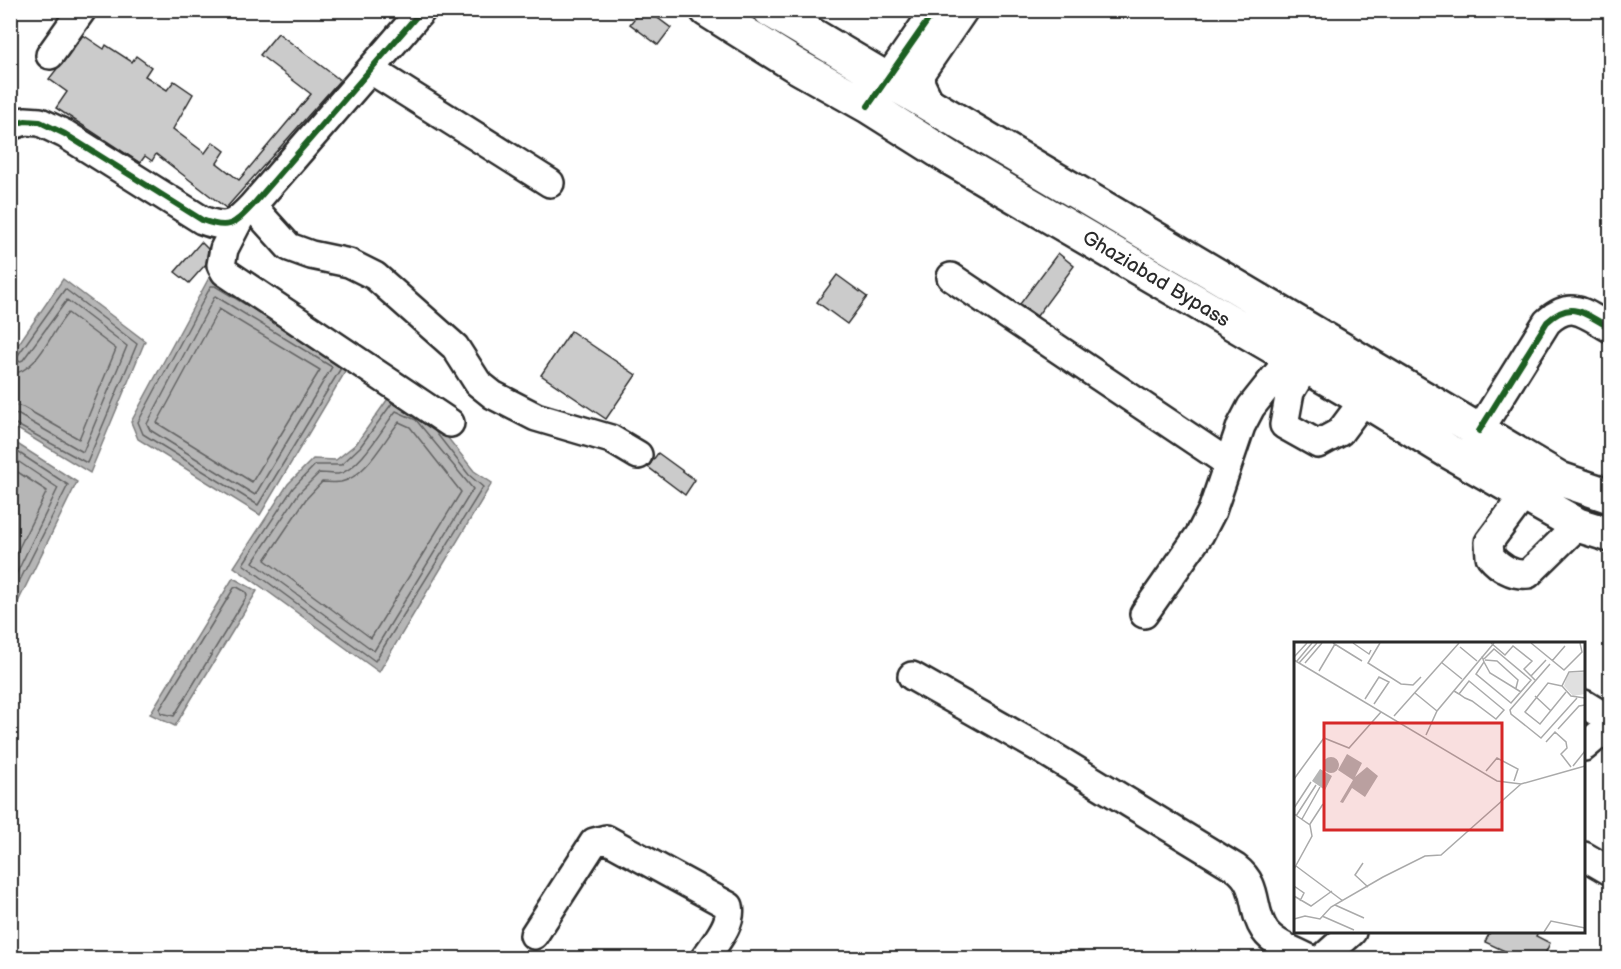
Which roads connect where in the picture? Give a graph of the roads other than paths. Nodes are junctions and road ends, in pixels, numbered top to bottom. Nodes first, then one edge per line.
1 (82, 10) edge
2 (422, 10) edge
3 (707, 10) edge
4 (770, 10) edge
5 (935, 10) edge
6 (964, 10) edge
7 (50, 55) dead end
8 (370, 70) junction
9 (877, 92) junction
10 (932, 106) junction
11 (10, 126) edge
12 (550, 183) dead end
13 (245, 213) junction
14 (1163, 244) junction
15 (1143, 272) junction
16 (951, 277) dead end
17 (1611, 328) edge
18 (1297, 362) junction
19 (1364, 400) junction
20 (450, 423) dead end
21 (1479, 431) junction
22 (638, 455) dead end
23 (1228, 463) junction
24 (1524, 495) junction
25 (1611, 496) edge
26 (1578, 525) junction
27 (1611, 535) edge
28 (1144, 614) dead end
29 (912, 676) dead end
30 (1585, 705) edge
31 (1611, 720) edge
32 (1611, 725) edge
33 (1585, 746) edge
34 (1585, 857) edge
35 (1611, 871) edge
36 (1351, 933) edge
37 (534, 935) dead end
38 (705, 958) edge
39 (1308, 958) edge
40 (1323, 958) edge

1 - 7 street
2 - 8 street
3 - 9 highway, Ghaziabad Bypass
4 - 9 highway, Ghaziabad Bypass
5 - 9 street
6 - 10 street
8 - 12 street
8 - 13 street
9 - 10 highway, Ghaziabad Bypass
9 - 15 highway, Ghaziabad Bypass
10 - 14 highway, Ghaziabad Bypass
11 - 13 street
13 - 20 street
13 - 22 street
14 - 15 highway
14 - 21 highway, Ghaziabad Bypass
15 - 18 highway, Ghaziabad Bypass
16 - 23 street
17 - 21 street
18 - 19 highway, Ghaziabad Bypass
18 - 19 street
18 - 23 street
19 - 24 highway, Ghaziabad Bypass
21 - 25 highway, Ghaziabad Bypass
23 - 28 street
24 - 26 highway, Ghaziabad Bypass
24 - 26 street
26 - 27 highway, Ghaziabad Bypass
29 - 39 street
30 - 31 street
32 - 33 street
34 - 35 street
36 - 40 street
37 - 38 street

